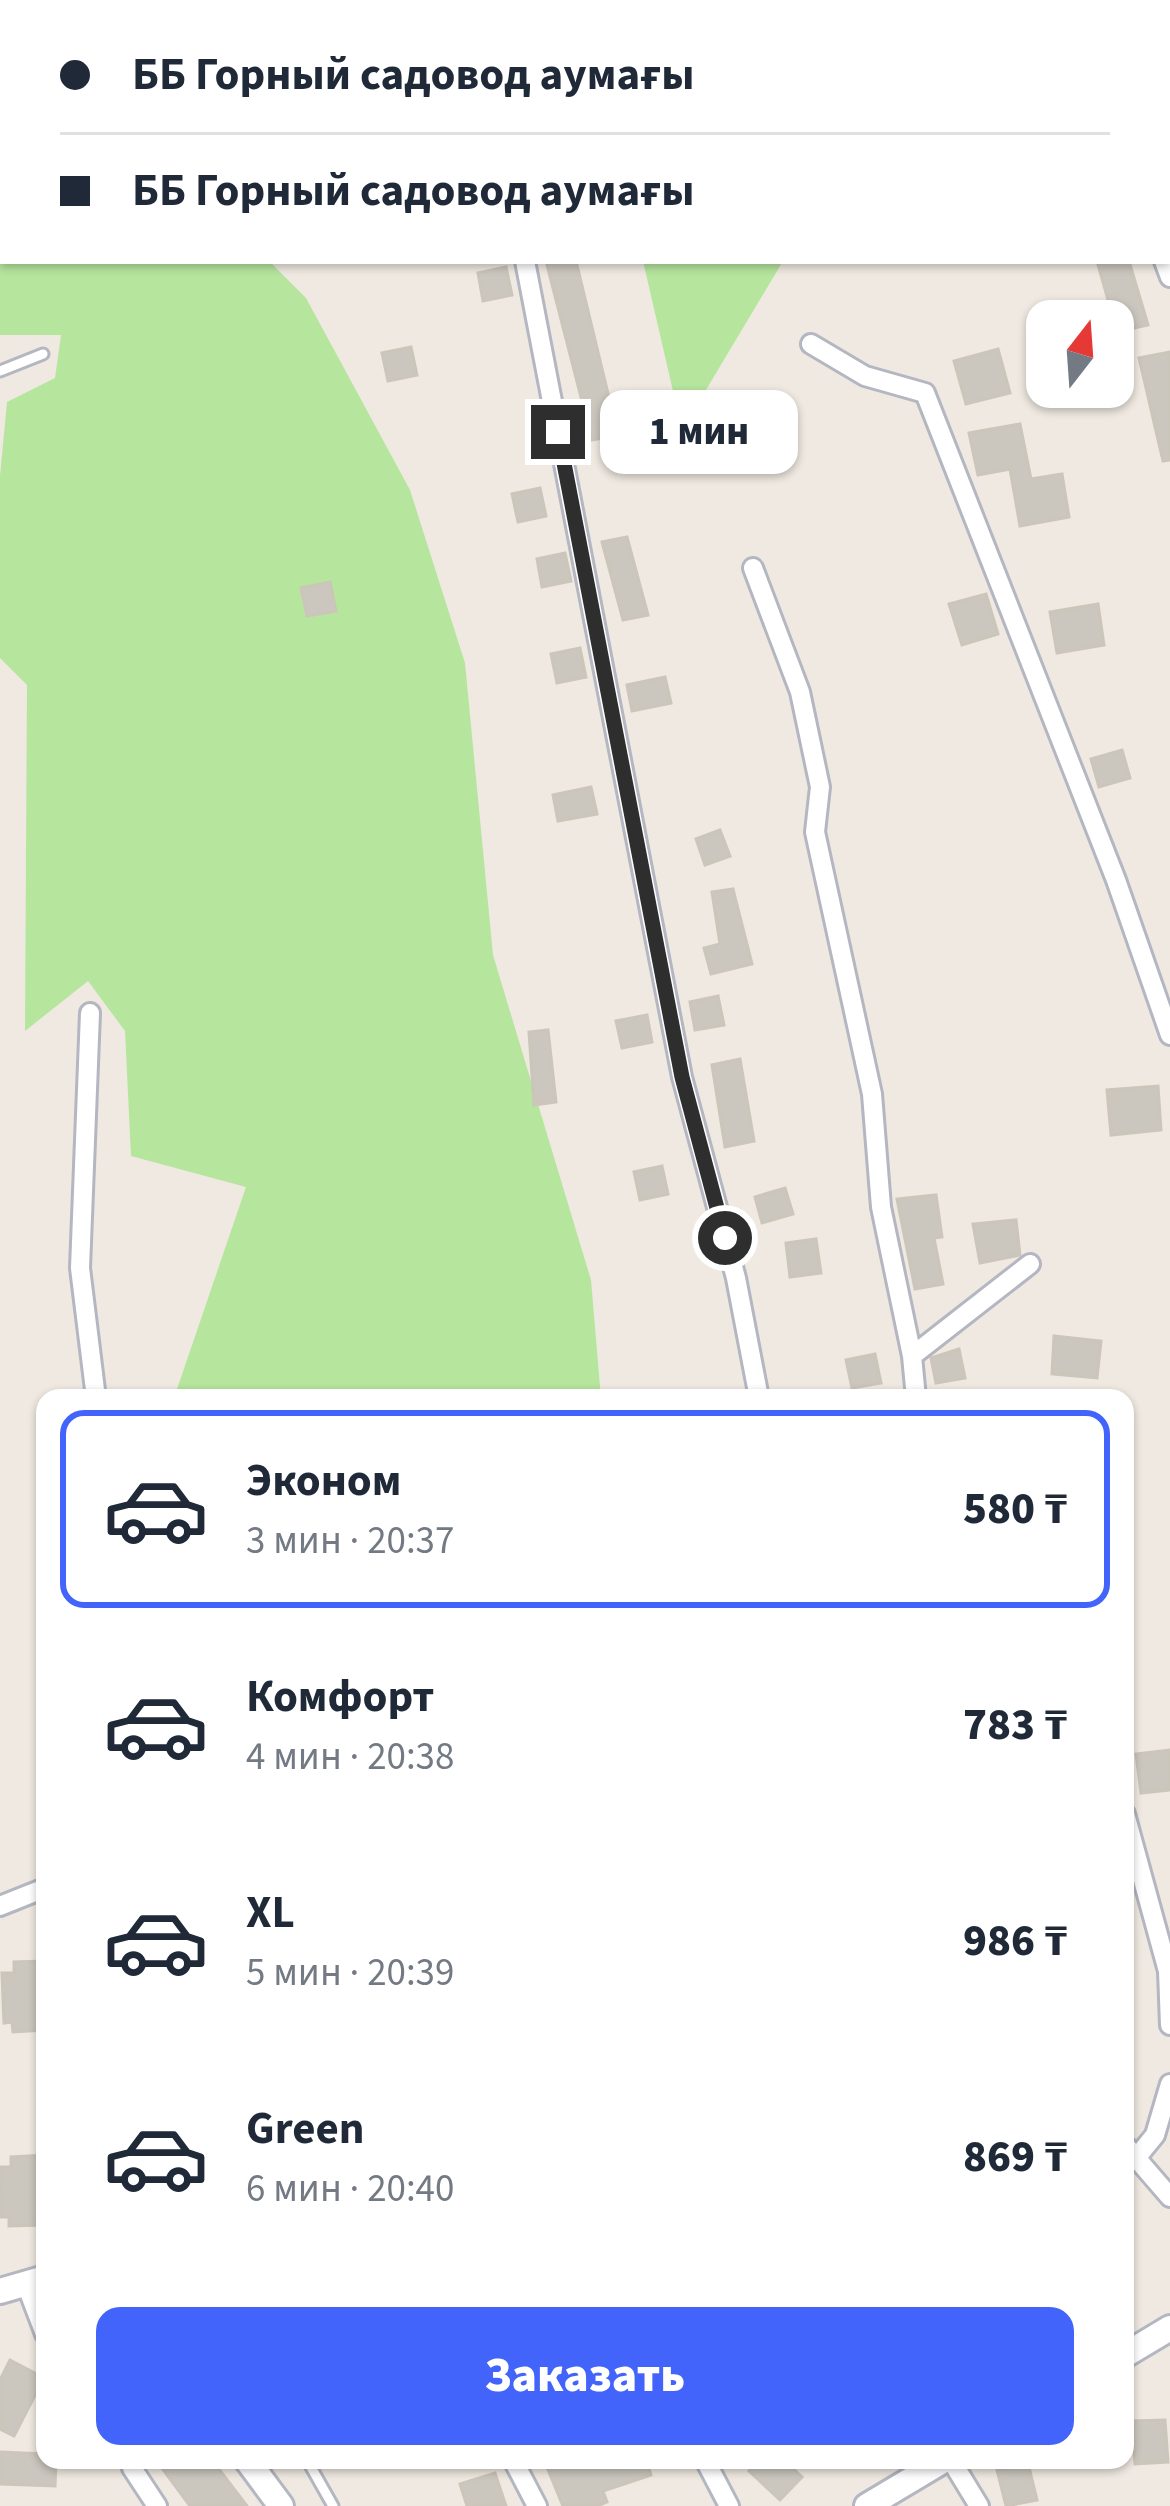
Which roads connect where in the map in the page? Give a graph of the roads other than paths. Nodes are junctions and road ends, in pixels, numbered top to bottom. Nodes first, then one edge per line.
1 (526, 264) edge
2 (811, 344) dead end
3 (43, 354) dead end
4 (0, 371) edge
5 (753, 568) dead end
6 (90, 1013) dead end
7 (1170, 1035) edge
8 (1030, 1264) dead end
9 (912, 1356) junction
10 (95, 1389) edge
11 (757, 1389) edge
12 (915, 1389) edge
13 (1134, 1847) edge
14 (36, 1892) edge
15 (0, 1906) edge
16 (1170, 2025) edge
17 (1170, 2084) edge
18 (1134, 2149) edge
19 (1134, 2155) edge
20 (1170, 2197) edge
21 (36, 2281) edge
22 (0, 2291) edge
23 (1170, 2328) edge
24 (1134, 2350) edge
25 (133, 2469) edge
26 (254, 2469) edge
27 (312, 2469) edge
28 (518, 2469) edge
29 (710, 2469) edge
30 (914, 2469) edge
31 (953, 2469) edge
32 (157, 2506) edge
33 (281, 2506) edge
34 (333, 2506) edge
35 (537, 2506) edge
36 (729, 2506) edge
37 (867, 2506) edge
38 (979, 2506) edge

1 - 11 street
2 - 7 street
3 - 4 lane
5 - 9 street
6 - 10 street
8 - 9 street
9 - 12 street
13 - 16 street
14 - 15 street
17 - 18 street
19 - 20 street
21 - 22 street
23 - 24 street
25 - 32 street
26 - 33 street
27 - 34 lane
28 - 35 street
29 - 36 street
30 - 37 street
31 - 38 street

